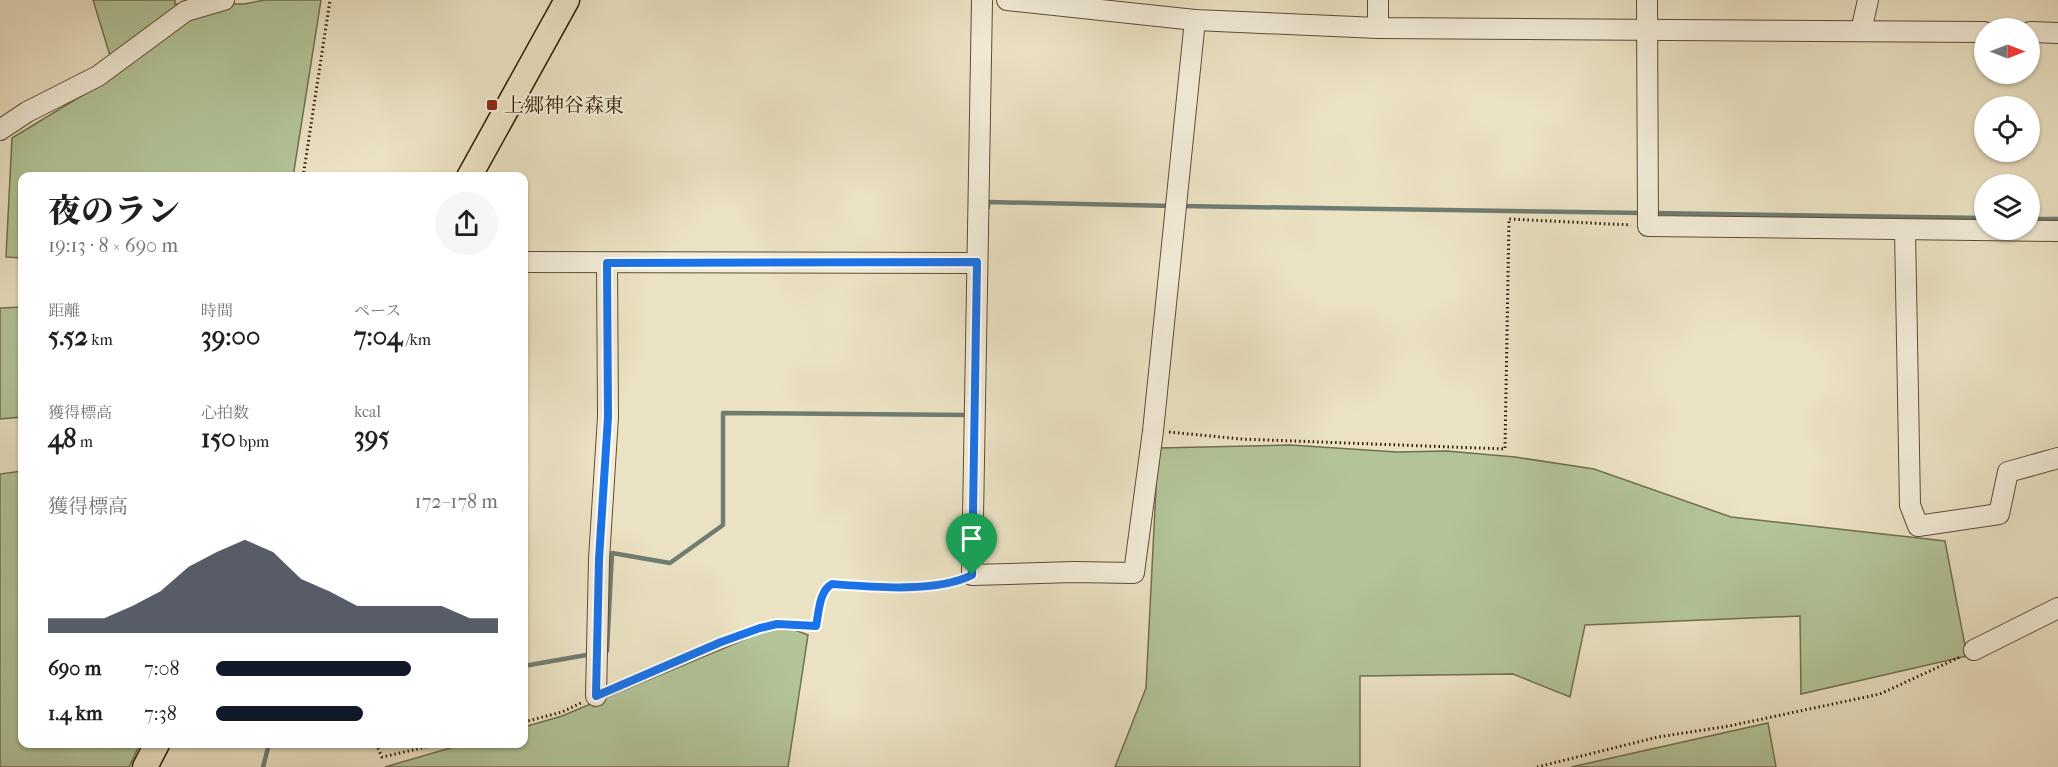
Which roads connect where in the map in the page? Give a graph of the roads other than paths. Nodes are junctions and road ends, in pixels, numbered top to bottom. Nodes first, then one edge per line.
1 (224, 0) edge
2 (567, 0) edge
3 (982, 0) edge
4 (1007, 0) edge
5 (1378, 0) edge
6 (1647, 0) edge
7 (1868, 0) edge
8 (1195, 20) junction
9 (1378, 28) junction
10 (1647, 29) junction
11 (1862, 31) junction
12 (1974, 32) edge
13 (2040, 33) edge
14 (2058, 33) edge
15 (0, 130) edge
16 (472, 172) edge
17 (1905, 230) junction
18 (2058, 231) edge
19 (528, 262) edge
20 (977, 262) junction
21 (607, 263) junction
22 (2058, 458) edge
23 (2058, 608) edge
24 (1974, 650) road end
25 (596, 696) road end
26 (155, 748) edge
27 (145, 767) edge

1 - 15 street
2 - 16 main road
3 - 20 street
4 - 8 street
5 - 9 street
6 - 10 street
7 - 11 street
8 - 9 street
8 - 20 street
9 - 10 street
10 - 11 street
10 - 17 street
11 - 12 street
13 - 14 street
17 - 18 street
17 - 22 street
19 - 21 street
20 - 21 street
21 - 25 street
23 - 24 street
26 - 27 main road

